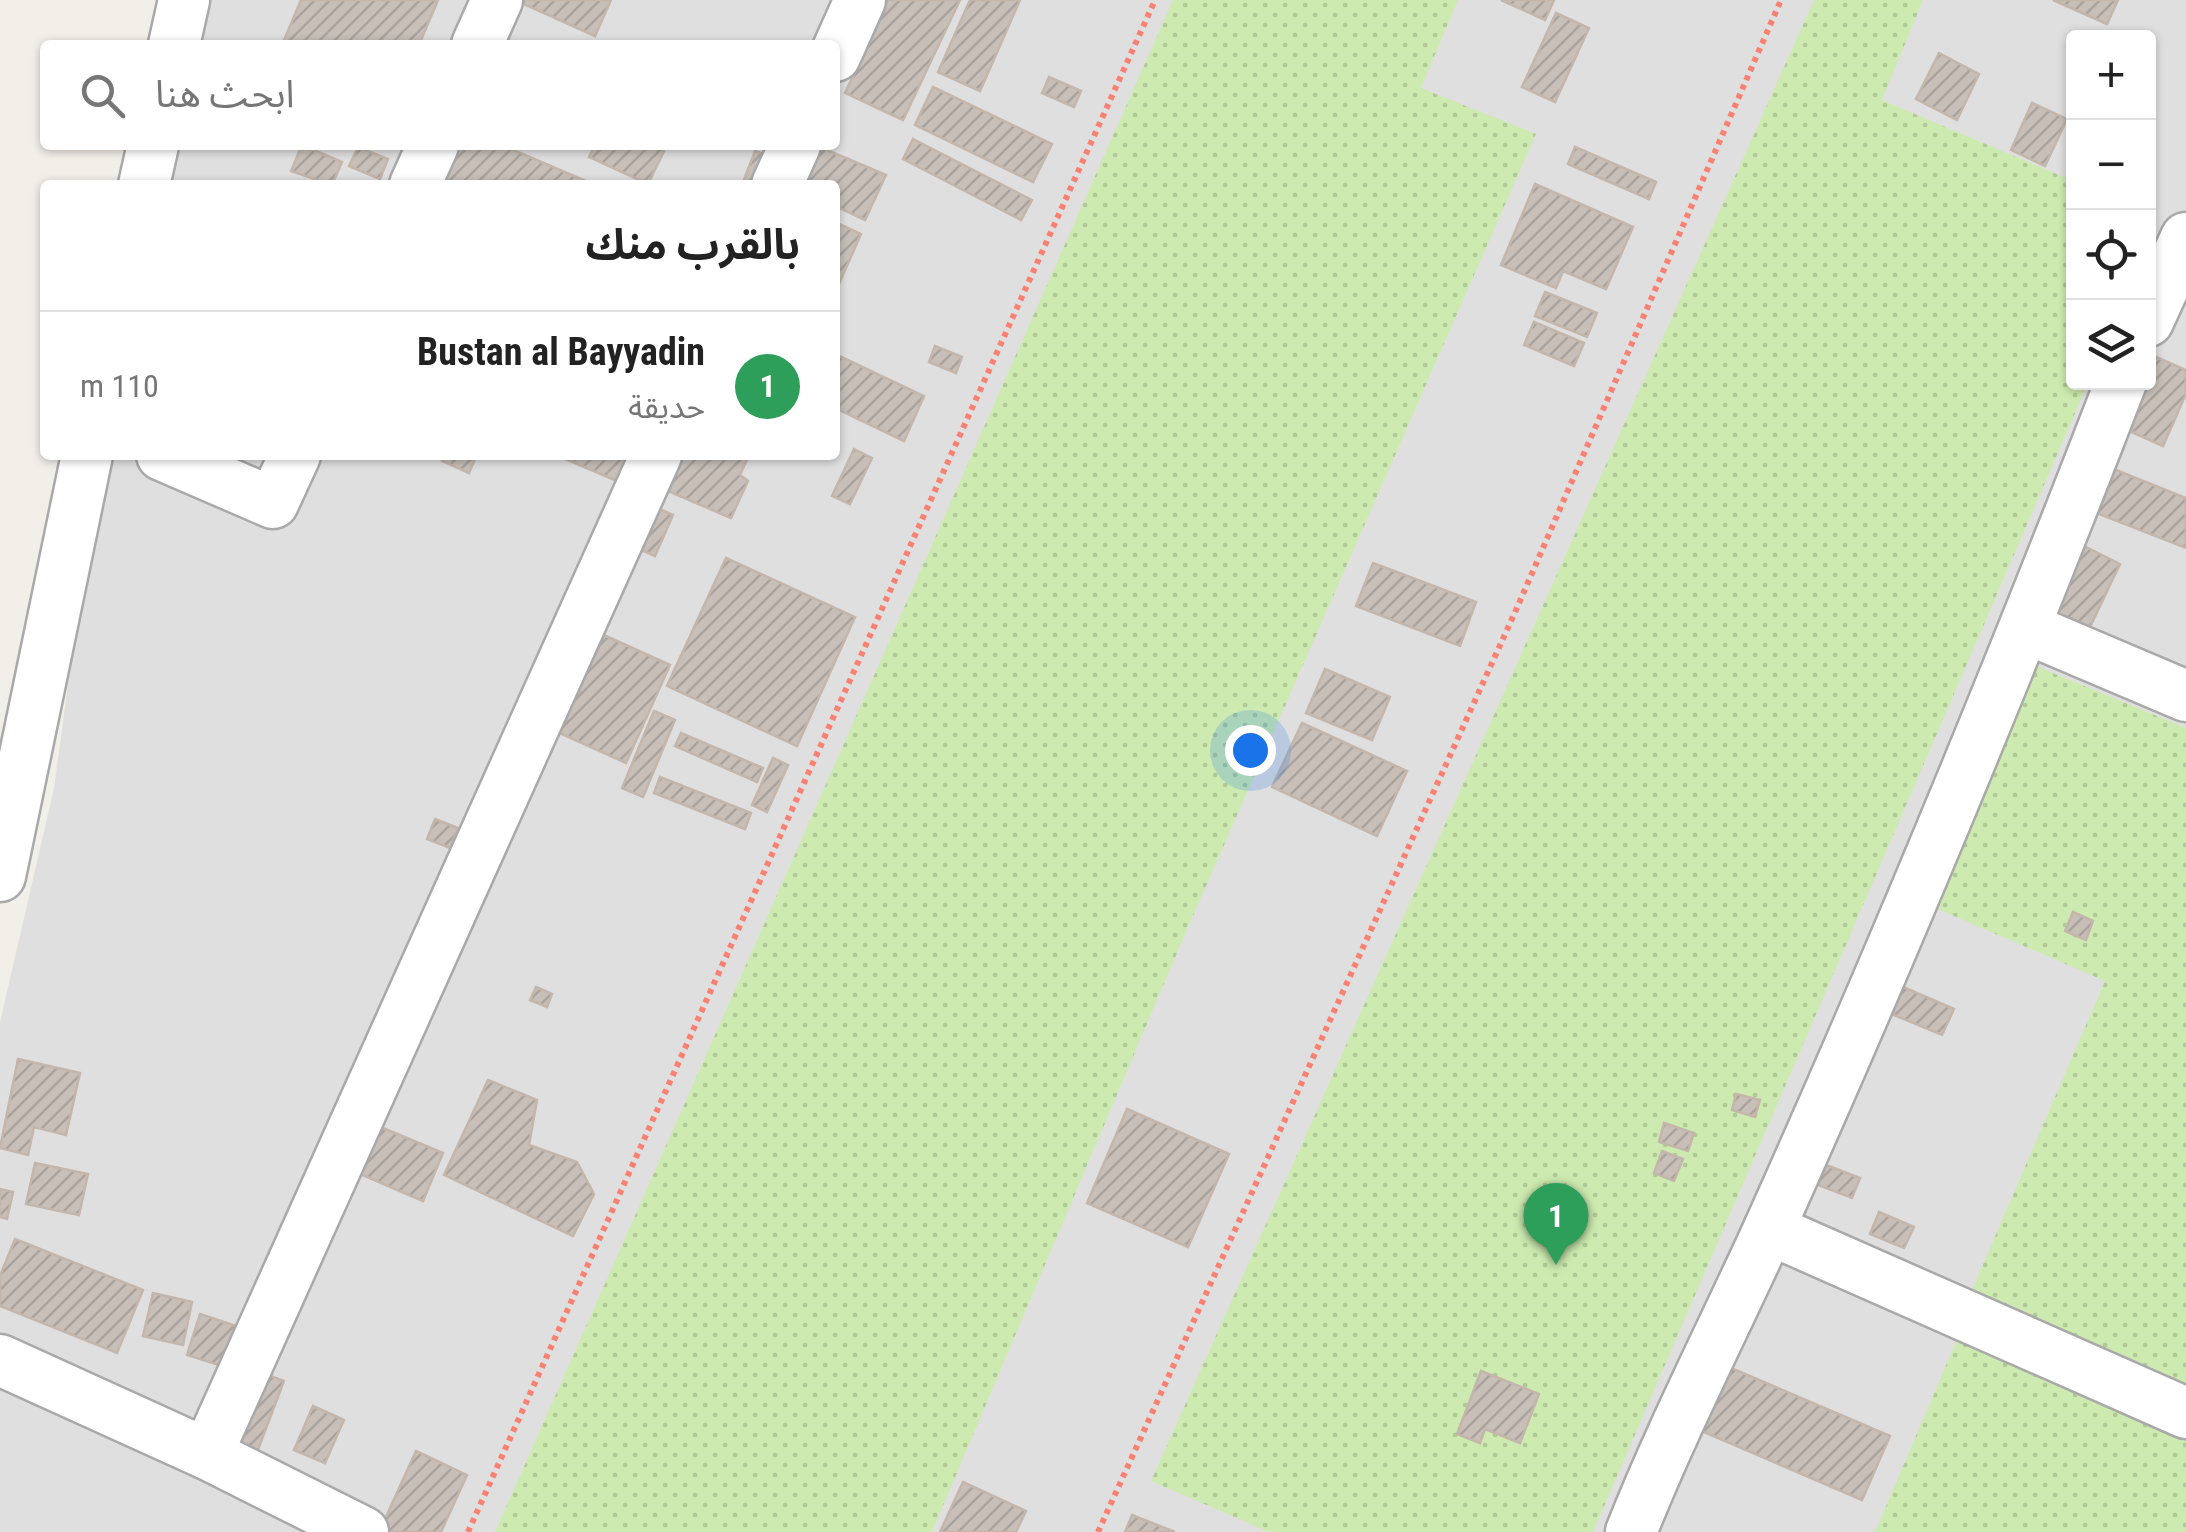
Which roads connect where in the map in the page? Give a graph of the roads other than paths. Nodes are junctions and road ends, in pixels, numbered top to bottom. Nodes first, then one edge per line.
1 (184, 0) edge
2 (498, 0) edge
3 (860, 0) edge
4 (175, 40) edge
5 (479, 40) edge
6 (840, 45) edge
7 (152, 150) edge
8 (431, 150) edge
9 (793, 150) edge
10 (145, 180) edge
11 (417, 180) edge
12 (779, 180) edge
13 (2186, 238) edge
14 (2156, 304) edge
15 (2118, 390) edge
16 (86, 460) edge
17 (174, 460) edge
18 (293, 460) edge
19 (654, 460) edge
20 (2026, 628) junction
21 (2186, 696) edge
22 (0, 876) edge
23 (1769, 1229) junction
24 (0, 1360) edge
25 (2186, 1413) edge
26 (207, 1454) junction
27 (363, 1532) edge
28 (1630, 1532) edge

1 - 4 street
2 - 5 street
3 - 6 street
7 - 10 street
8 - 11 street
9 - 12 street
13 - 14 street
15 - 20 street
16 - 22 street
17 - 18 street
19 - 26 street
20 - 21 street
20 - 23 street
23 - 25 street
23 - 28 street
24 - 26 street
26 - 27 street

